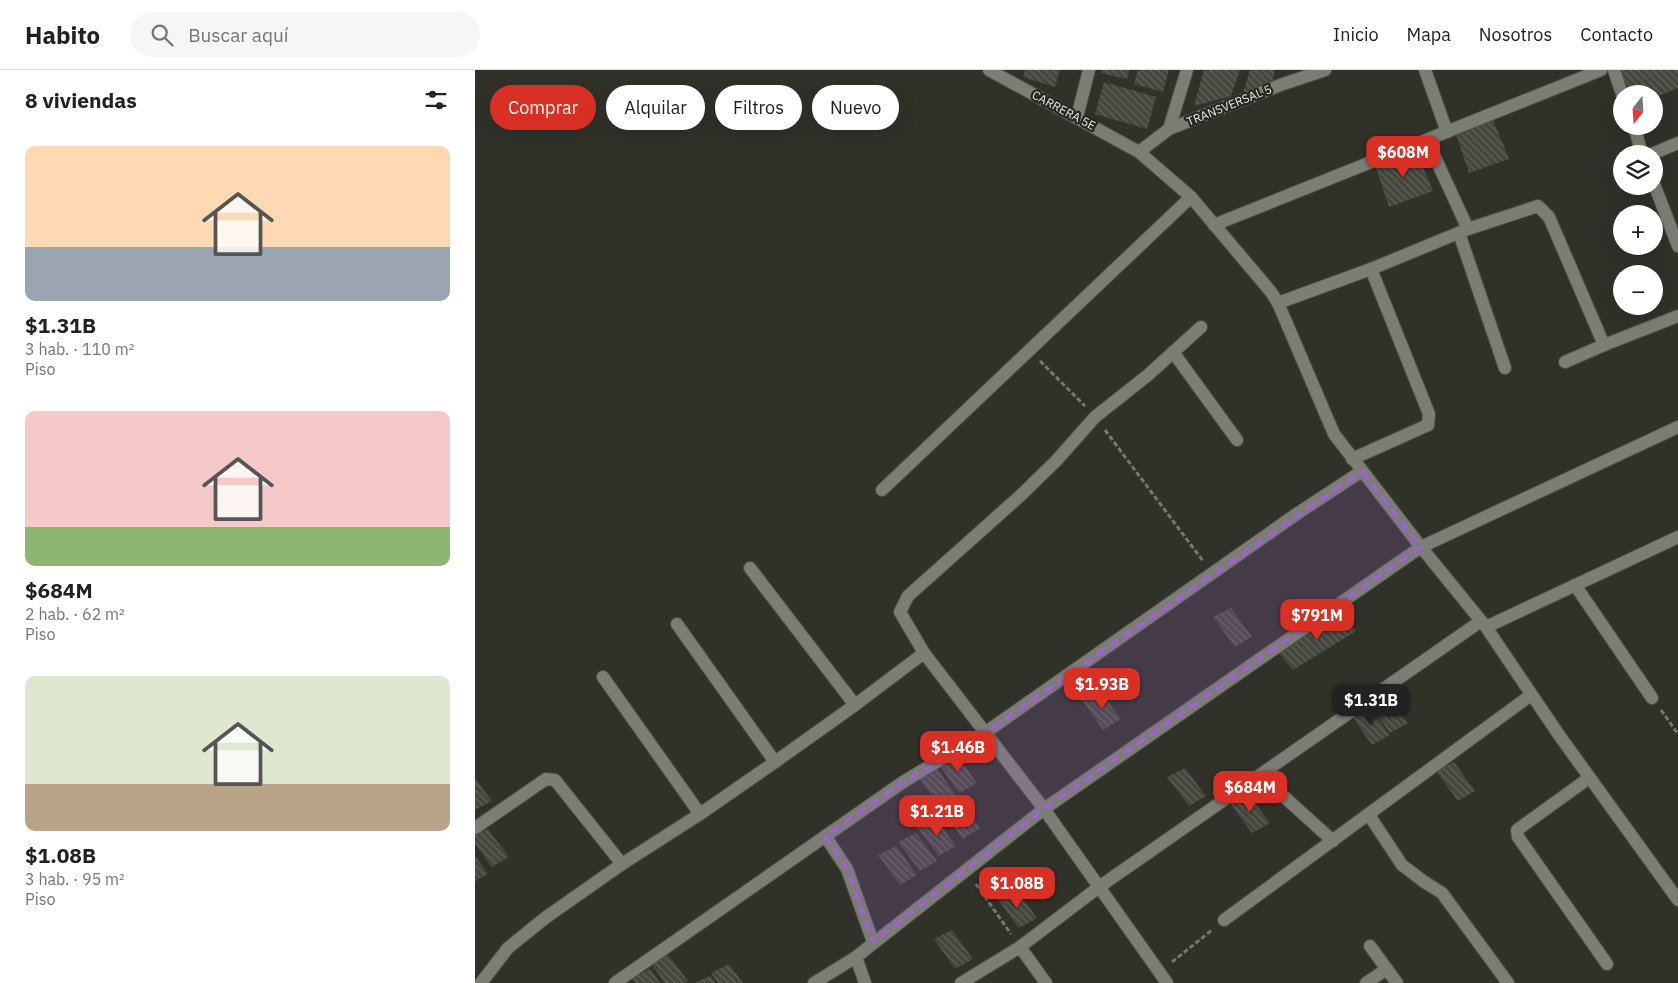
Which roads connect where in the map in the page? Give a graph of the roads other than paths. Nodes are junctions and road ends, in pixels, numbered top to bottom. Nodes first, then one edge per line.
1 (989, 70) edge
2 (1089, 70) edge
3 (1187, 70) edge
4 (1287, 70) edge
5 (1325, 70) edge
6 (1425, 70) edge
7 (1601, 70) edge
8 (1614, 70) edge
9 (1283, 84) junction
10 (1619, 85) edge
11 (1077, 117) junction
12 (1169, 129) junction
13 (1447, 132) junction
14 (1427, 140) junction
15 (1678, 143) edge
16 (1663, 149) edge
17 (1139, 152) junction
18 (1658, 195) edge
19 (1191, 197) junction
20 (1214, 224) junction
21 (1463, 231) junction
22 (1678, 246) edge
23 (1371, 269) junction
24 (1278, 303) junction
25 (1678, 316) edge
26 (1201, 328) dead end
27 (1604, 345) junction
28 (1173, 352) junction
29 (1565, 362) dead end
30 (1505, 368) dead end
31 (1678, 427) edge
32 (1237, 440) dead end
33 (1353, 459) junction
34 (1362, 471) junction
35 (882, 490) dead end
36 (1678, 537) edge
37 (1421, 548) junction
38 (750, 568) dead end
39 (1575, 585) junction
40 (677, 624) dead end
41 (1483, 624) junction
42 (924, 653) junction
43 (603, 677) dead end
44 (1531, 695) junction
45 (1652, 698) road end
46 (855, 705) junction
47 (986, 732) junction
48 (775, 762) junction
49 (1260, 775) junction
50 (1589, 778) junction
51 (1044, 808) junction
52 (701, 814) junction
53 (1369, 814) junction
54 (475, 828) edge
55 (825, 836) junction
56 (1333, 841) junction
57 (622, 864) junction
58 (1099, 887) junction
59 (1678, 900) edge
60 (1225, 920) road end
61 (873, 942) junction
62 (1370, 946) dead end
63 (1020, 947) junction
64 (856, 957) junction
65 (1607, 964) dead end
66 (1387, 969) junction
67 (481, 983) edge
68 (615, 983) edge
69 (814, 983) edge
70 (865, 983) edge
71 (961, 983) edge
72 (1046, 983) edge
73 (1167, 983) edge
74 (1366, 983) edge
75 (1397, 983) edge
76 (1508, 983) edge

1 - 11 street, CARRERA 5E
2 - 11 street
3 - 12 street
4 - 9 street
5 - 9 street, TRANSVERSAL 5
6 - 13 street
7 - 13 street
8 - 10 street
9 - 12 street, TRANSVERSAL 5
11 - 17 street, CARRERA 5E
12 - 17 street, TRANSVERSAL 5
13 - 14 street
14 - 20 street
14 - 21 street
15 - 16 street
17 - 19 street, CARRERA 5E
18 - 22 street
19 - 20 street, CARRERA 5E
19 - 35 street
20 - 24 street, CARRERA 5E
21 - 23 street
21 - 27 street
21 - 30 street
23 - 24 street
23 - 33 street
24 - 33 street, CARRERA 5E
25 - 27 street
26 - 28 street
27 - 29 street
28 - 32 street
28 - 42 street
31 - 37 street
33 - 34 street, CARRERA 5E
34 - 37 street, CARRERA 5E
34 - 47 street
36 - 39 street
37 - 41 street, CARRERA 5E
37 - 51 street
38 - 46 street
39 - 41 street
39 - 45 street
40 - 48 street
41 - 44 street, CARRERA 5E
41 - 49 street
42 - 46 street
42 - 47 street
43 - 52 street
44 - 50 street, CARRERA 5E
44 - 53 street
46 - 48 street
47 - 51 street
47 - 55 street
48 - 52 street
49 - 56 street
49 - 58 street
50 - 59 street, CARRERA 5E
50 - 65 street
51 - 58 street
51 - 61 street
52 - 57 street
53 - 56 street
53 - 76 street
54 - 57 street
55 - 61 street
55 - 68 street
56 - 60 street
57 - 67 street
58 - 63 street
58 - 73 street
61 - 64 street
62 - 66 street
63 - 71 street
63 - 72 street
64 - 69 street
64 - 70 street
66 - 74 street
66 - 75 street

